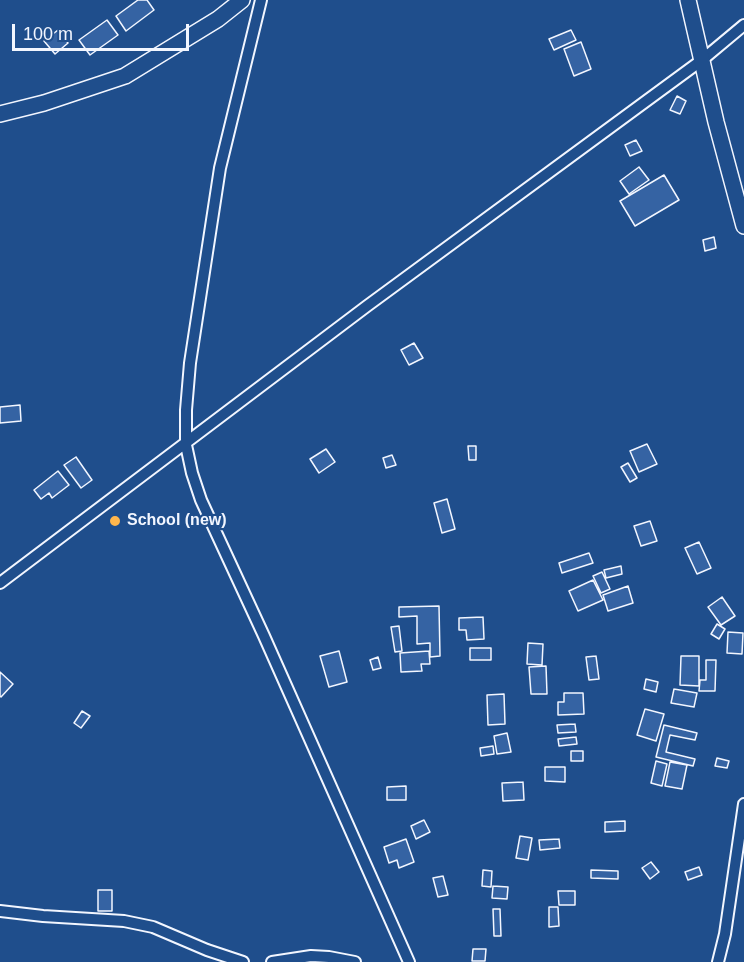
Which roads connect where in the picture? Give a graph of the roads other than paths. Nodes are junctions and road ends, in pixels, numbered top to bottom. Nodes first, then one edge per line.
1 (242, 0) edge
2 (261, 0) edge
3 (688, 0) edge
4 (744, 25) edge
5 (702, 60) junction
6 (0, 114) edge
7 (744, 226) edge
8 (186, 445) junction
9 (0, 584) edge
10 (744, 804) edge
11 (0, 911) edge
12 (243, 962) edge
13 (272, 962) edge
14 (355, 962) edge
15 (409, 962) edge
16 (718, 962) edge

1 - 6 main road
2 - 8 street
3 - 5 main road
4 - 5 street
5 - 7 main road
5 - 8 street
8 - 9 street
8 - 15 street
10 - 16 street
11 - 12 street
13 - 14 street

